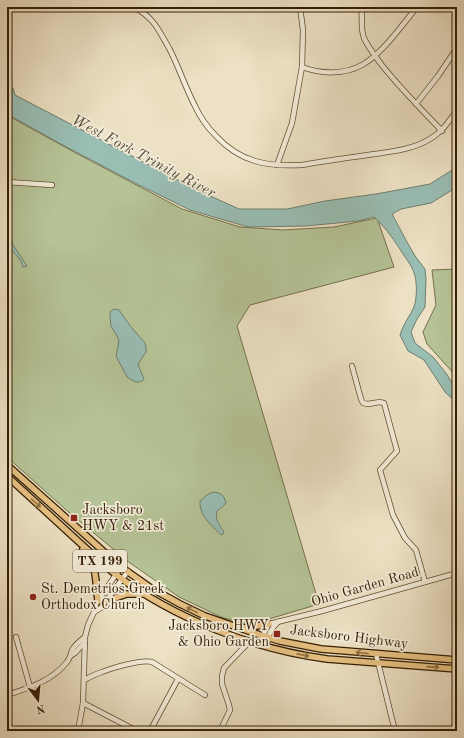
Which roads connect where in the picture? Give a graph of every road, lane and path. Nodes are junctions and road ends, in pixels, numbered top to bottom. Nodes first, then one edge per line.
1 (134, 7) edge
2 (300, 7) edge
3 (361, 7) edge
4 (417, 7) edge
5 (457, 48) edge
6 (375, 55) junction
7 (302, 67) junction
8 (416, 104) junction
9 (457, 110) edge
10 (442, 131) junction
11 (277, 164) junction
12 (7, 182) edge
13 (52, 185) dead end
14 (352, 366) dead end
15 (7, 465) edge
16 (7, 476) edge
17 (70, 534) junction
18 (121, 567) junction
19 (128, 571) junction
20 (457, 572) edge
21 (116, 574) junction
22 (122, 578) junction
23 (425, 582) junction
24 (145, 594) junction
25 (98, 601) junction
26 (106, 601) junction
27 (94, 612) junction
28 (279, 621) junction
29 (269, 624) junction
30 (240, 628) junction
31 (16, 637) dead end
32 (265, 637) junction
33 (85, 639) junction
34 (250, 641) junction
35 (263, 645) junction
36 (376, 654) junction
37 (457, 660) edge
38 (378, 662) junction
39 (457, 669) edge
40 (178, 679) junction
41 (84, 680) junction
42 (30, 688) junction
43 (7, 694) edge
44 (205, 695) dead end
45 (83, 703) junction
46 (78, 731) edge
47 (137, 731) edge
48 (150, 731) edge
49 (220, 731) edge
50 (395, 731) edge

1 - 11 street
2 - 7 street
3 - 6 street
4 - 6 street
5 - 8 street
6 - 7 street
6 - 8 street
7 - 11 street
8 - 10 street
9 - 10 street
10 - 11 street
12 - 13 street
14 - 23 street
15 - 18 main road, Jacksboro Highway / TX 199
16 -> 17 main road, Jacksboro Highway / TX 199
17 - 21 main road, Jacksboro Highway / TX 199
17 - 25 main road
18 - 19 main road, Jacksboro Highway / TX 199
18 - 21 street
19 - 22 street
30 -> 19 main road, Jacksboro Highway / TX 199
20 - 23 street, Ohio Garden Road
21 - 22 main road, Jacksboro Highway / TX 199
21 - 25 street
22 - 24 main road, Jacksboro Highway / TX 199
22 - 26 street
23 - 28 street, Ohio Garden Road
24 - 26 main road
24 - 34 main road, Jacksboro Highway / TX 199
25 - 27 street
26 - 27 street
27 - 33 street
28 - 29 street, Ohio Garden Road
28 - 32 street
29 - 30 main road
29 - 32 street
30 - 32 main road, Jacksboro Highway / TX 199
31 - 42 street
32 - 35 street
36 -> 32 main road, Jacksboro Highway / TX 199
33 - 41 street
33 - 42 street
34 - 35 main road, Jacksboro Highway / TX 199
34 - 49 street
35 -> 38 main road, Jacksboro Highway / TX 199
36 - 37 main road, Jacksboro Highway / TX 199
36 - 38 street
38 -> 39 main road, Jacksboro Highway / TX 199
38 - 50 street
40 - 41 street
40 - 44 street
40 - 48 street
41 - 45 street
42 - 43 street
45 - 46 street
45 - 47 street

